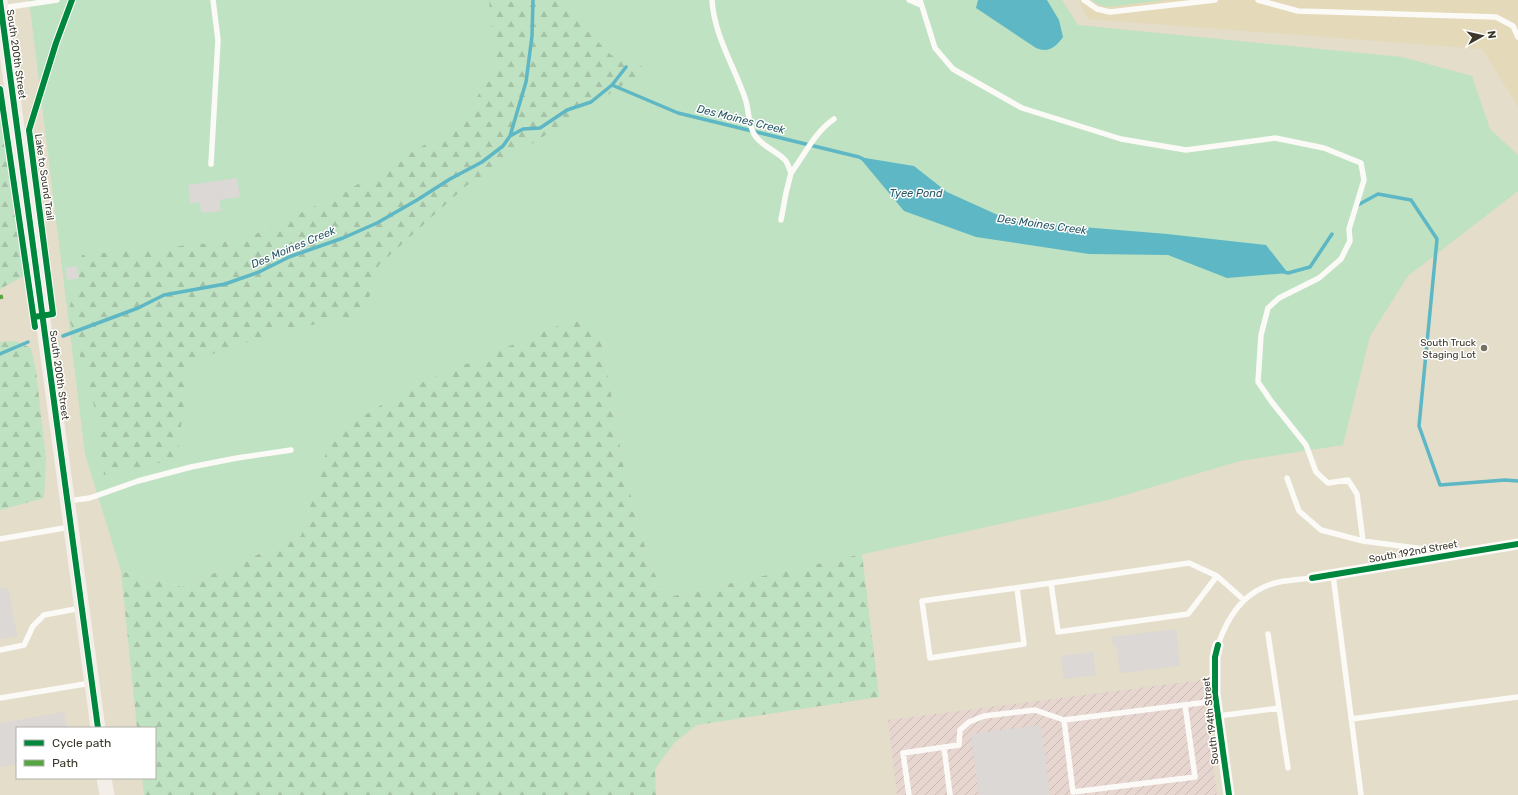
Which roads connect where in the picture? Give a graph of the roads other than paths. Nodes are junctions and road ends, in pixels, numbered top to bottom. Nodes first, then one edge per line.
1 (57, 0) edge
2 (213, 0) edge
3 (712, 0) edge
4 (910, 0) edge
5 (1084, 0) edge
6 (1215, 0) edge
7 (1258, 0) edge
8 (920, 3) edge
9 (1, 5) edge
10 (1518, 37) edge
11 (834, 119) dead end
12 (211, 164) dead end
13 (791, 173) junction
14 (781, 220) dead end
15 (291, 450) dead end
16 (1287, 478) dead end
17 (67, 501) junction
18 (71, 527) junction
19 (0, 539) edge
20 (1363, 540) junction
21 (1518, 544) edge
22 (1468, 552) junction
23 (1333, 575) junction
24 (1217, 576) junction
25 (1312, 578) joint
26 (1051, 583) junction
27 (1017, 588) junction
28 (1244, 600) junction
29 (82, 607) junction
30 (1268, 634) dead end
31 (1218, 645) joint
32 (0, 650) edge
33 (92, 683) junction
34 (1518, 697) edge
35 (0, 698) edge
36 (1216, 701) junction
37 (1186, 704) junction
38 (1279, 708) junction
39 (1218, 716) junction
40 (1351, 719) junction
41 (1064, 720) junction
42 (98, 727) edge
43 (944, 747) junction
44 (1288, 768) dead end
45 (104, 779) edge
46 (107, 795) edge
47 (909, 795) edge
48 (950, 795) edge
49 (1229, 795) edge
50 (1361, 795) edge

1 - 9 lane
2 - 12 lane
3 - 13 lane
4 - 8 lane
5 - 6 lane
7 - 10 lane
8 - 20 lane
9 - 17 main road, South 200th Street
11 - 13 lane
13 - 14 lane
15 - 17 lane
16 - 20 lane
17 - 18 main road, South 200th Street
18 - 19 lane
18 - 29 main road, South 200th Street
20 - 22 lane
21 - 22 street, South 192nd Street
22 - 23 street, South 192nd Street
23 - 25 street, South 192nd Street
23 - 40 lane
24 - 26 lane
24 - 26 lane
24 - 28 lane
25 - 28 lane
26 - 27 lane
27 - 27 lane
28 - 31 lane
29 - 32 lane
29 - 33 main road, South 200th Street
30 - 38 lane
31 - 36 street, South 194th Street
33 - 35 lane
33 - 42 main road, South 200th Street
34 - 40 lane
36 - 37 lane
36 - 39 street, South 194th Street
37 - 41 lane
37 - 41 lane
38 - 39 lane
38 - 44 lane
39 - 49 street, South 194th Street
40 - 50 lane
41 - 43 lane
43 - 47 lane
43 - 48 lane
45 - 46 main road

